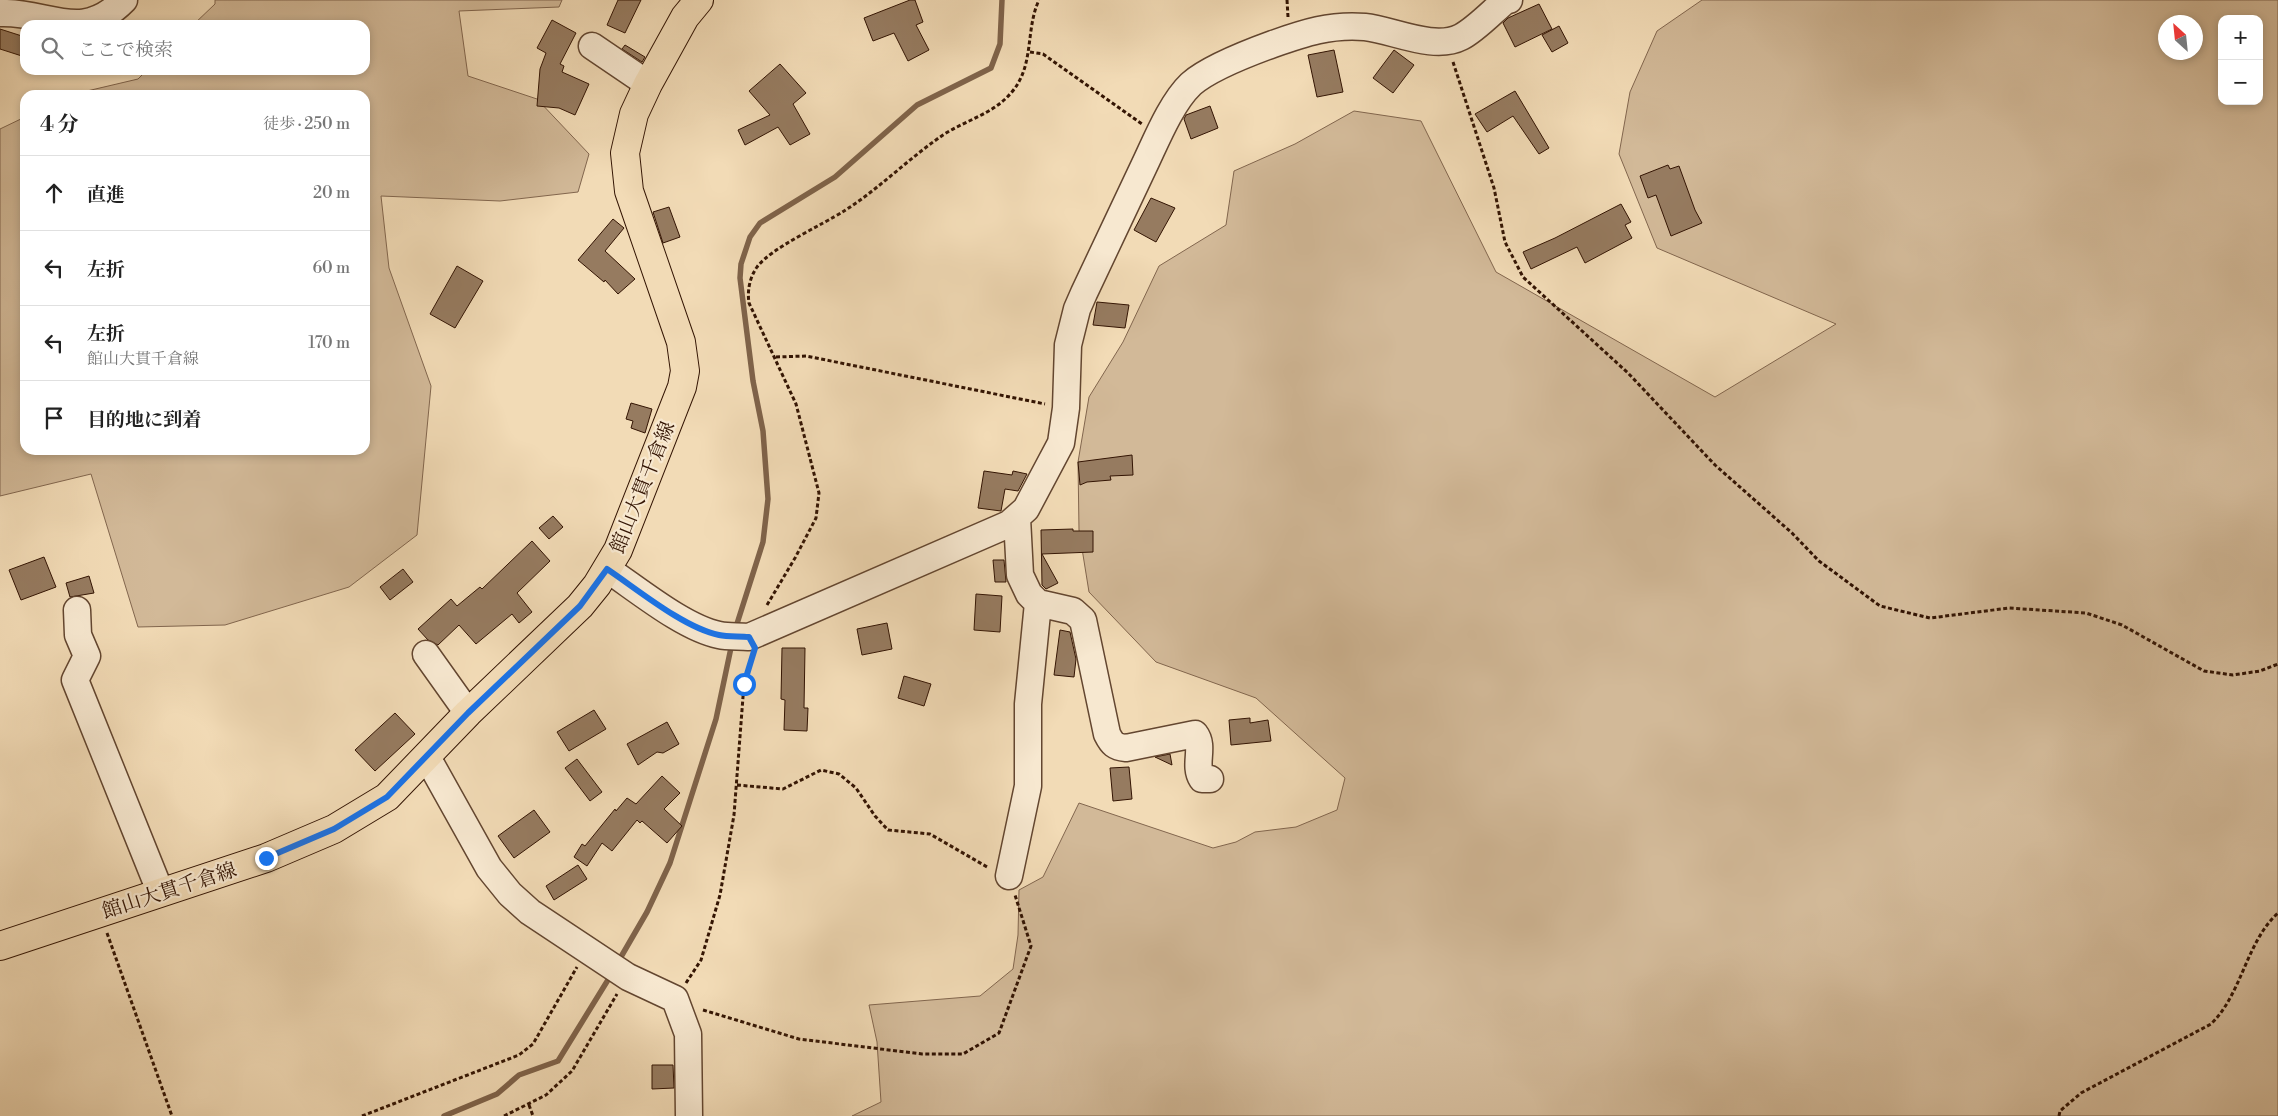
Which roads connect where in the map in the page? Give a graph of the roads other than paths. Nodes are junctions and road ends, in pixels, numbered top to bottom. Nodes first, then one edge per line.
1 (124, 0) edge
2 (1509, 0) edge
3 (694, 1) edge
4 (0, 14) edge
5 (44, 20) edge
6 (93, 20) edge
7 (592, 46) dead end
8 (648, 84) junction
9 (1017, 518) junction
10 (607, 569) junction
11 (1038, 604) junction
12 (77, 610) dead end
13 (426, 654) dead end
14 (468, 713) junction
15 (427, 757) junction
16 (1210, 779) dead end
17 (1009, 876) road end
18 (160, 892) junction
19 (0, 946) edge
20 (689, 1116) edge

1 - 6 street
2 - 9 street
3 - 8 main road, 館山大貫千倉線
4 - 5 street
7 - 8 street
8 - 10 main road, 館山大貫千倉線
9 - 10 street
9 - 11 street
10 - 14 main road, 館山大貫千倉線
11 - 16 street
11 - 17 street
12 - 18 street
13 - 14 street
14 - 15 main road, 館山大貫千倉線
15 - 18 main road, 館山大貫千倉線
15 - 20 street
18 - 19 main road, 館山大貫千倉線

